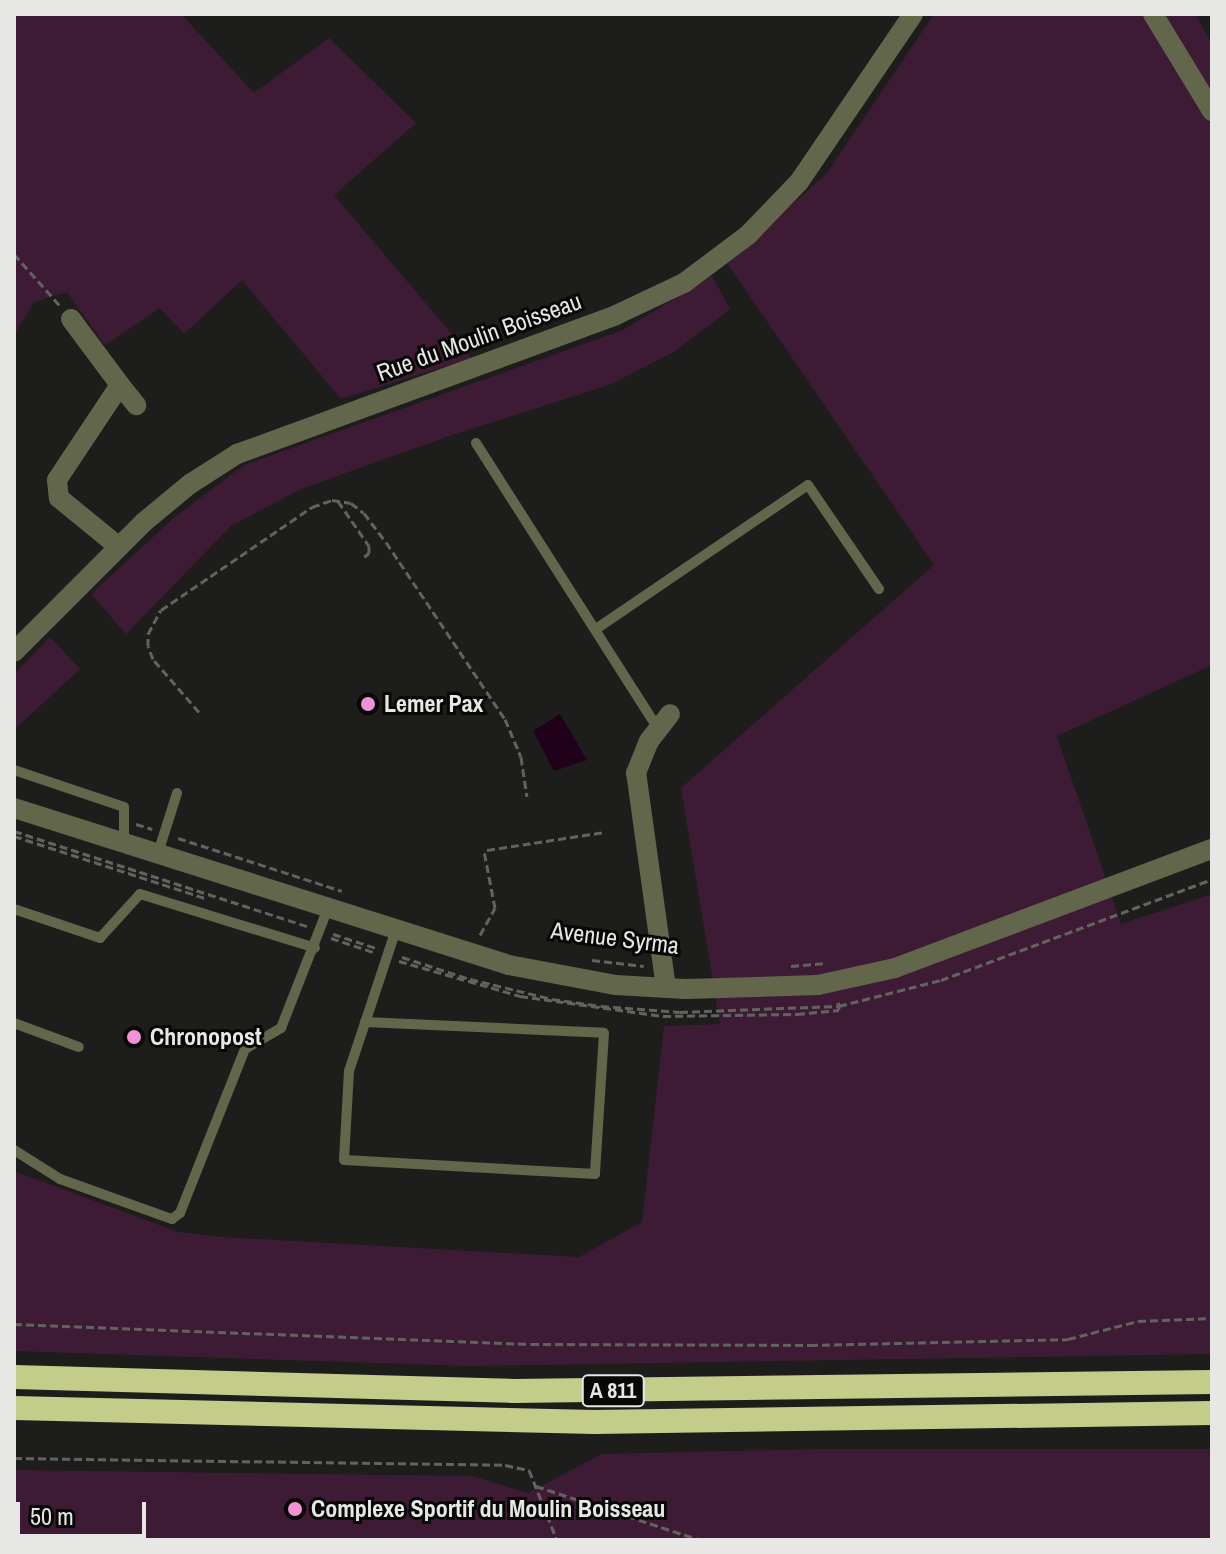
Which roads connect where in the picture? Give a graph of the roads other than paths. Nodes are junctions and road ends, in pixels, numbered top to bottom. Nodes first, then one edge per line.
1 (913, 14) edge
2 (1153, 14) edge
3 (1212, 111) edge
4 (71, 319) road end
5 (120, 385) junction
6 (136, 405) dead end
7 (476, 443) dead end
8 (119, 547) junction
9 (879, 589) dead end
10 (596, 629) junction
11 (14, 652) edge
12 (664, 720) joint
13 (14, 770) edge
14 (177, 793) dead end
15 (14, 808) edge
16 (124, 829) junction
17 (162, 841) junction
18 (1212, 849) edge
19 (328, 908) junction
20 (14, 909) edge
21 (396, 930) junction
22 (315, 948) junction
23 (665, 980) junction
24 (365, 1022) junction
25 (14, 1023) edge
26 (79, 1047) dead end
27 (14, 1150) edge
28 (14, 1377) edge
29 (1212, 1382) edge
30 (14, 1408) edge
31 (1212, 1413) edge

1 - 8 street, Rue du Moulin Boisseau
2 - 3 street
4 - 5 street
5 - 6 street
5 - 8 street
7 - 10 lane
8 - 11 street, Rue du Moulin Boisseau
9 - 10 lane
10 - 12 lane
12 - 23 street
13 - 16 lane
14 - 17 lane
15 - 16 street, Avenue Syrma
16 - 17 street, Avenue Syrma
17 - 19 street, Avenue Syrma
18 - 23 street, Avenue Syrma
19 - 21 street, Avenue Syrma
19 - 22 lane
20 - 22 lane
21 - 23 street, Avenue Syrma
21 - 24 lane
22 - 27 lane
24 - 24 lane
25 - 26 lane
28 - 29 highway, A 811
30 - 31 highway, A 811

